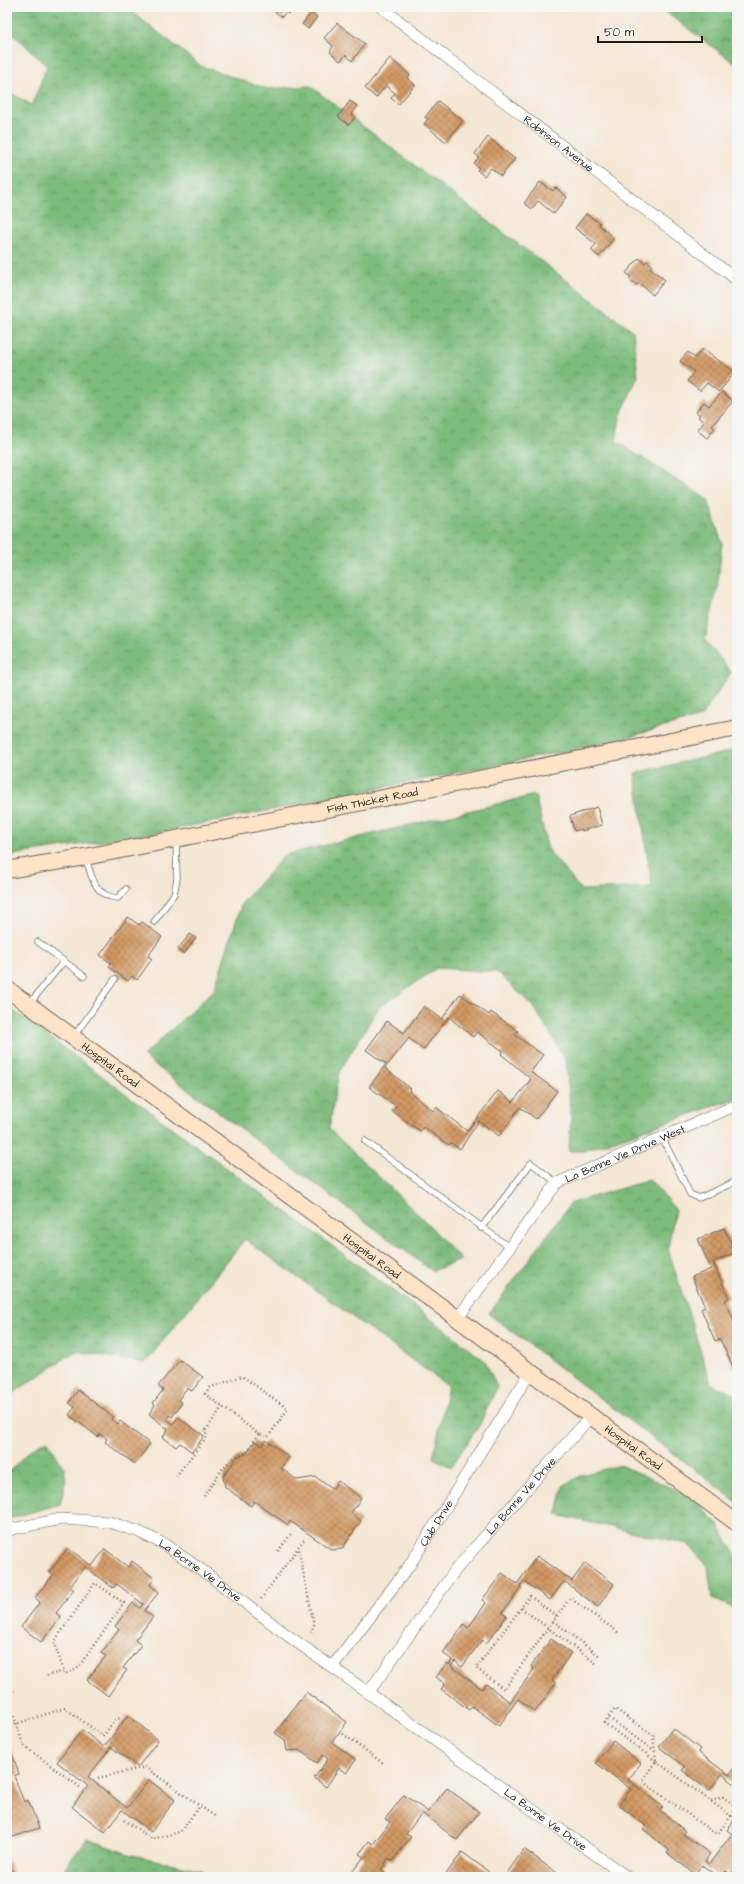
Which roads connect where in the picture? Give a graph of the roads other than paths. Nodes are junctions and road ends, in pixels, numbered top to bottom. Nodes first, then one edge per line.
1 (381, 7) edge
2 (737, 280) edge
3 (737, 728) edge
4 (176, 839) junction
5 (85, 857) junction
6 (7, 870) edge
7 (126, 889) dead end
8 (154, 922) dead end
9 (38, 942) dead end
10 (64, 961) junction
11 (84, 976) dead end
12 (115, 979) dead end
13 (7, 990) edge
14 (28, 1006) junction
15 (72, 1037) junction
16 (737, 1105) edge
17 (662, 1138) junction
18 (365, 1141) dead end
19 (737, 1181) edge
20 (557, 1183) junction
21 (481, 1228) junction
22 (509, 1248) junction
23 (457, 1318) junction
24 (531, 1371) junction
25 (591, 1416) junction
26 (737, 1523) edge
27 (7, 1532) edge
28 (332, 1667) junction
29 (368, 1692) junction
30 (627, 1877) edge

1 - 2 street, Robinson Avenue
3 - 4 street, Fish Thicket Road
4 - 5 street, Fish Thicket Road
4 - 8 lane
5 - 6 street, Fish Thicket Road
5 - 7 lane
9 - 10 lane
10 - 11 lane
10 - 14 lane
12 - 15 lane
13 - 14 street, Hospital Road
14 - 15 street, Hospital Road
15 - 23 street, Hospital Road
16 - 17 street, La Bonne Vie Drive West
17 - 19 lane
17 - 20 street, La Bonne Vie Drive West
18 - 21 lane
20 - 21 lane
20 - 22 street, La Bonne Vie Drive West
21 - 22 lane
22 - 23 street, La Bonne Vie Drive West
23 - 24 street, Hospital Road
24 - 25 street, Hospital Road
24 - 28 street, Club Drive
25 - 26 street, Hospital Road
25 - 29 street, La Bonne Vie Drive
27 - 28 street, La Bonne Vie Drive
28 - 29 street, La Bonne Vie Drive
29 - 30 street, La Bonne Vie Drive

